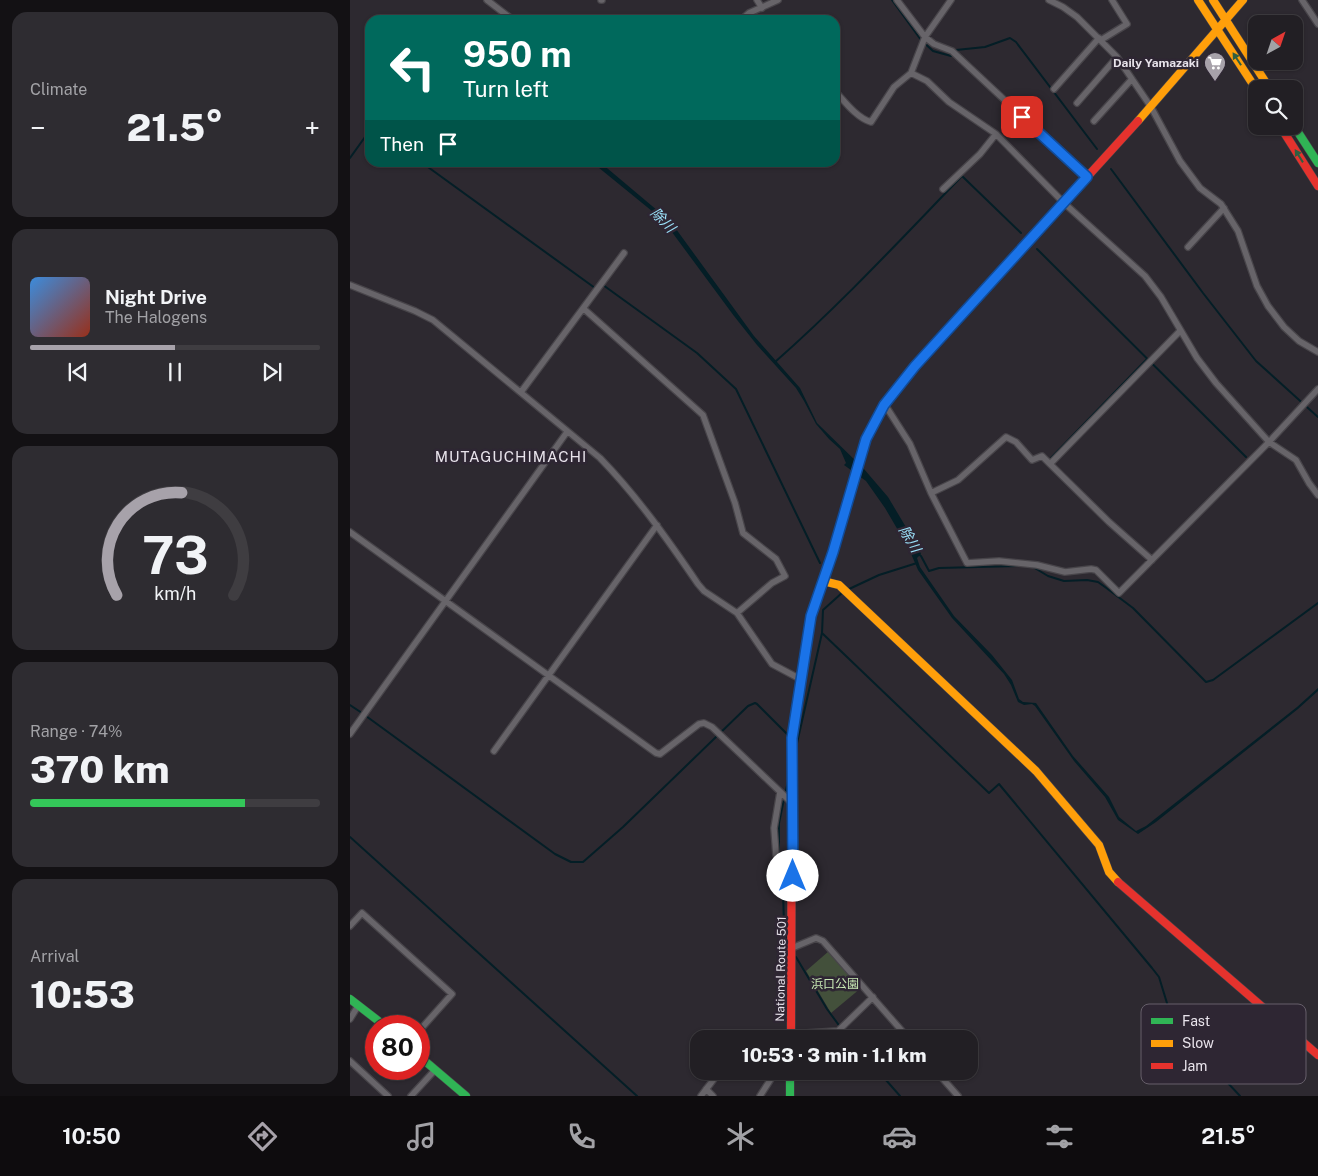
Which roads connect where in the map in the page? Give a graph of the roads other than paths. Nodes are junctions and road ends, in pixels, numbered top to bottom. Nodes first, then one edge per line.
1 (487, 0) edge
2 (757, 0) edge
3 (778, 0) edge
4 (897, 0) edge
5 (951, 0) edge
6 (1049, 0) edge
7 (1112, 0) edge
8 (1198, 0) edge
9 (1213, 0) edge
10 (1243, 0) edge
11 (1302, 0) edge
12 (762, 8) junction
13 (506, 15) edge
14 (747, 15) edge
15 (1226, 20) junction
16 (1318, 24) edge
17 (1217, 29) junction
18 (924, 37) junction
19 (1100, 39) junction
20 (1117, 57) junction
21 (911, 72) junction
22 (1132, 79) junction
23 (1250, 80) edge
24 (1264, 80) edge
25 (1054, 89) dead end
26 (840, 95) edge
27 (1077, 103) dead end
28 (1151, 107) junction
29 (1094, 121) dead end
30 (996, 134) junction
31 (1286, 135) edge
32 (1300, 135) edge
33 (1318, 163) edge
34 (1087, 177) junction
35 (1318, 186) edge
36 (943, 189) dead end
37 (1064, 203) junction
38 (1224, 208) junction
39 (1188, 247) dead end
40 (624, 253) dead end
41 (350, 284) edge
42 (584, 309) junction
43 (1180, 331) junction
44 (1318, 352) edge
45 (1318, 389) edge
46 (521, 392) junction
47 (884, 405) junction
48 (567, 432) junction
49 (1269, 442) junction
50 (1050, 464) junction
51 (930, 493) junction
52 (1318, 495) edge
53 (657, 525) junction
54 (350, 532) edge
55 (1152, 560) junction
56 (823, 581) junction
57 (446, 600) junction
58 (736, 613) junction
59 (549, 675) junction
60 (802, 680) junction
61 (350, 734) edge
62 (494, 751) dead end
63 (780, 792) junction
64 (793, 805) junction
65 (776, 855) dead end
66 (350, 926) edge
67 (792, 948) junction
68 (873, 997) junction
69 (350, 999) edge
70 (1258, 1004) edge
71 (358, 1006) junction
72 (370, 1015) edge
73 (350, 1019) edge
74 (430, 1019) edge
75 (791, 1030) edge
76 (839, 1030) edge
77 (901, 1030) edge
78 (1306, 1046) edge
79 (1318, 1056) edge
80 (350, 1061) edge
81 (430, 1066) edge
82 (435, 1070) junction
83 (713, 1080) edge
84 (770, 1080) edge
85 (790, 1080) edge
86 (944, 1080) edge
87 (706, 1089) junction
88 (388, 1096) edge
89 (411, 1096) edge
90 (466, 1096) edge
91 (701, 1096) edge
92 (713, 1096) edge
93 (760, 1096) edge
94 (790, 1096) edge
95 (958, 1096) edge

1 - 13 street
2 - 12 street
3 - 12 street
4 - 18 street
5 - 18 street
6 - 19 street
7 - 19 street
8 - 17 main road
9 - 15 main road
10 - 15 main road, National Route 501
11 - 16 street
12 - 14 street
15 - 17 main road, National Route 501
15 - 24 main road
23 -> 17 main road
17 - 28 main road, National Route 501
18 - 21 street
18 - 34 street
19 - 20 street
19 - 25 street
20 - 22 street
20 - 27 street
21 - 26 street
21 - 30 street
22 - 28 street
22 - 29 street
28 - 34 main road, National Route 501
28 - 38 street
30 - 36 street
30 - 37 street
35 -> 31 main road
32 - 33 main road
34 - 37 main road, National Route 501
37 - 43 street
37 - 47 main road, National Route 501
38 - 39 street
38 - 44 street
40 - 42 street
41 - 46 street
42 - 46 street
42 - 58 street
43 - 49 street
43 - 50 street
45 - 49 street
46 - 48 street
47 - 51 street
47 - 56 main road, National Route 501
48 - 53 street
48 - 57 street
49 - 52 street
49 - 55 street
50 - 51 street
50 - 55 street
51 - 55 street
53 - 58 street
53 - 59 street
54 - 57 street
56 - 60 main road, National Route 501
56 - 70 main road
57 - 59 street
57 - 61 street
58 - 60 street
59 - 62 street
59 - 63 street
60 - 64 main road, National Route 501
63 - 64 street
63 - 65 street
64 - 67 main road, National Route 501
66 - 74 street
67 - 68 street
67 - 75 main road, National Route 501
68 - 76 street
68 - 77 street
69 - 71 main road
71 - 72 main road
71 - 73 street
78 - 79 main road
80 - 88 street
81 - 82 main road
82 - 89 street
82 - 90 main road
83 - 87 street
84 - 93 street
85 - 94 main road
86 - 95 street
87 - 91 street
87 - 92 street

